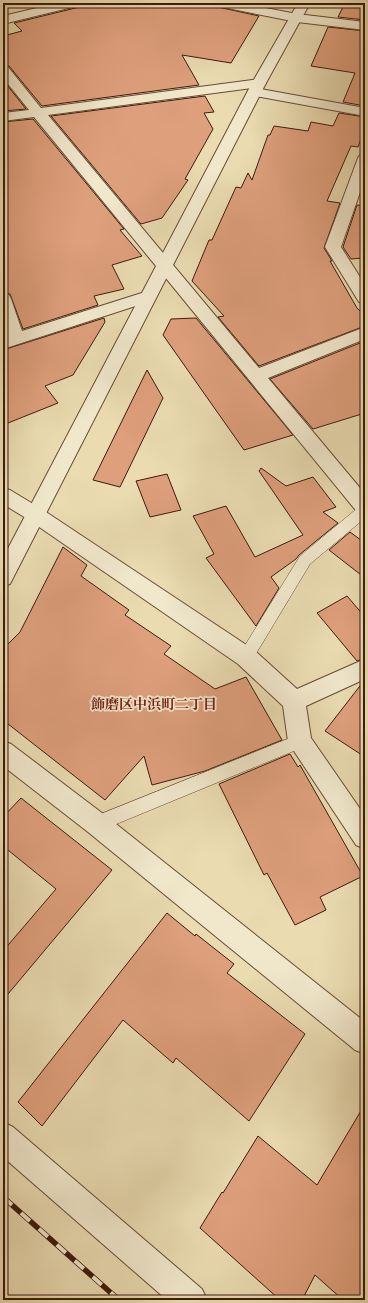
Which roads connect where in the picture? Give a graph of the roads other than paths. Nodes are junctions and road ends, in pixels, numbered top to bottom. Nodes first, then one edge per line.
1 (73, 3) edge
2 (222, 3) edge
3 (304, 3) edge
4 (297, 18) junction
5 (3, 20) edge
6 (365, 26) edge
7 (3, 70) edge
8 (257, 87) junction
9 (365, 112) edge
10 (40, 113) junction
11 (3, 117) edge
12 (365, 158) edge
13 (165, 267) junction
14 (148, 296) junction
15 (365, 298) edge
16 (3, 299) edge
17 (365, 332) edge
18 (10, 341) edge
19 (256, 376) junction
20 (3, 495) edge
21 (365, 509) edge
22 (36, 515) junction
23 (3, 578) edge
24 (246, 657) junction
25 (365, 670) edge
26 (294, 701) junction
27 (300, 741) junction
28 (3, 752) edge
29 (97, 824) junction
30 (365, 837) edge
31 (365, 1040) edge
32 (3, 1137) edge
33 (191, 1300) edge

1 - 5 street
2 - 4 street
3 - 4 street
4 - 6 street
4 - 8 street
7 - 10 street
8 - 9 street
8 - 10 street
8 - 13 street
10 - 11 street
10 - 13 street
12 - 15 street
13 - 14 street
13 - 19 street
14 - 18 street
14 - 22 street
16 - 18 street
17 - 19 street
19 - 21 street
20 - 22 street
21 - 24 lane
22 - 23 street
22 - 24 street
24 - 26 street
25 - 26 street
26 - 27 street
27 - 29 lane
27 - 30 street
28 - 29 street
29 - 31 street
32 - 33 street

